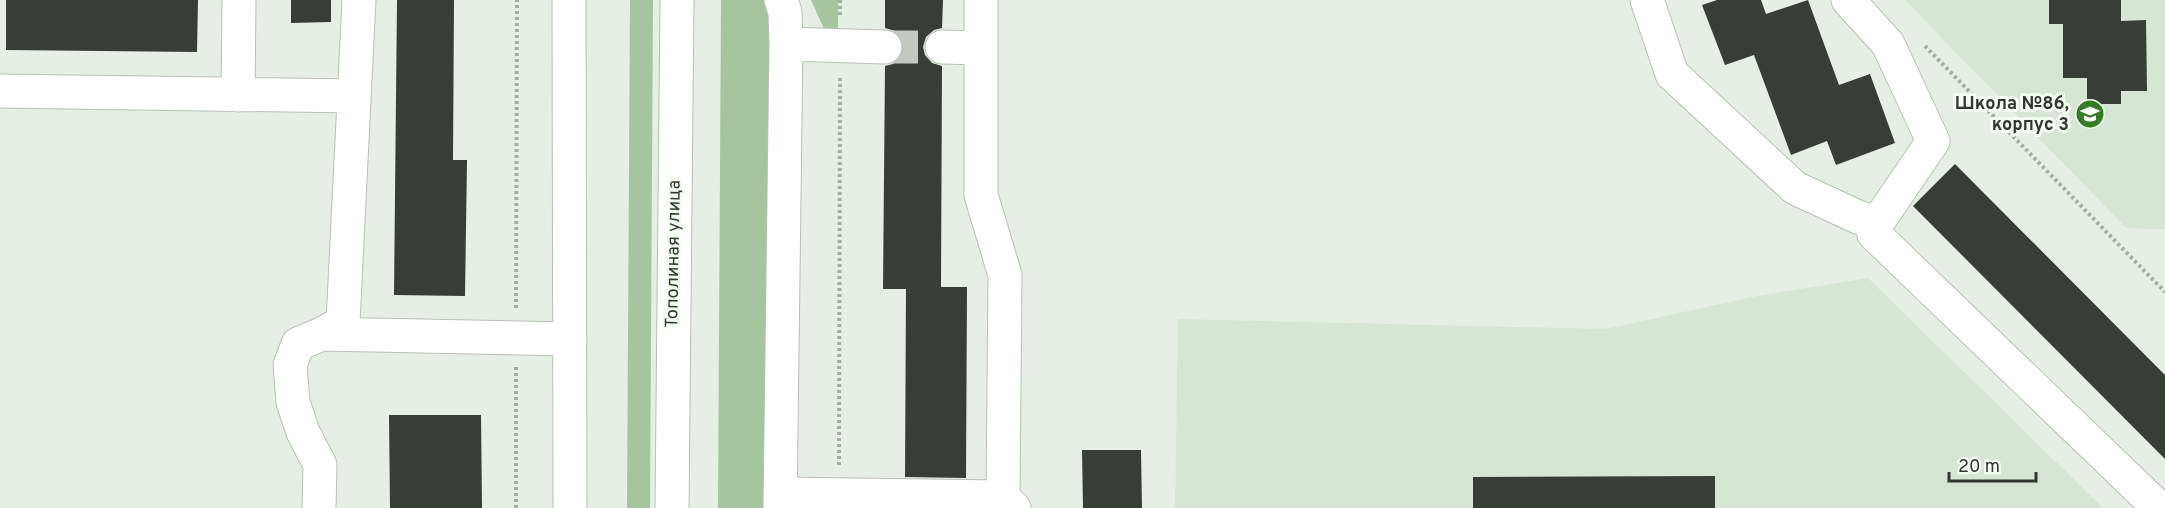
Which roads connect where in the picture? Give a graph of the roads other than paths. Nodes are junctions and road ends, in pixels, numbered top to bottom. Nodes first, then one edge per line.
1 (239, 0) edge
2 (359, 0) edge
3 (569, 0) edge
4 (677, 0) edge
5 (781, 0) edge
6 (981, 0) edge
7 (1647, 0) edge
8 (1848, 0) edge
9 (786, 44) junction
10 (885, 47) tunnel mouth
11 (942, 48) tunnel mouth
12 (981, 48) junction
13 (0, 91) edge
14 (238, 95) junction
15 (353, 96) junction
16 (1878, 222) junction
17 (322, 334) junction
18 (570, 339) junction
19 (780, 501) edge
20 (1009, 502) edge
21 (319, 508) edge
22 (570, 508) edge
23 (672, 508) edge
24 (2159, 508) edge

1 - 14 main road
2 - 15 main road
3 - 18 main road
4 - 23 main road, Тополиная улица
5 - 9 main road
6 - 12 main road
7 - 16 main road
8 - 16 main road
9 - 10 main road
9 - 19 main road
11 - 12 main road
12 - 20 main road
13 - 14 main road
14 - 15 main road
15 - 17 main road
16 - 24 main road
17 - 18 main road
17 - 21 main road
18 - 22 main road
19 - 20 main road

